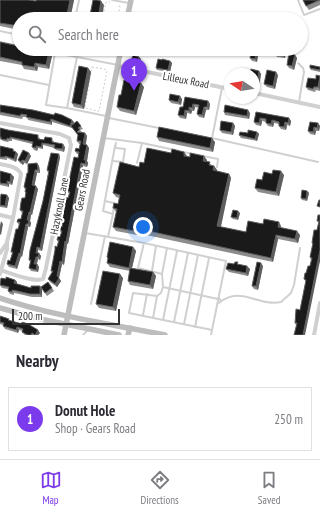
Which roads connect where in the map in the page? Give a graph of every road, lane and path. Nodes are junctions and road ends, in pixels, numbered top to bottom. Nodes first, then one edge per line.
1 (79, 0) edge
2 (298, 0) edge
3 (113, 1) edge
4 (131, 2) edge
5 (119, 4) dead end
6 (320, 9) edge
7 (76, 12) edge
8 (104, 12) edge
9 (119, 12) edge
10 (129, 12) edge
11 (303, 12) edge
12 (308, 14) edge
13 (0, 31) edge
14 (12, 34) edge
15 (0, 42) edge
16 (12, 45) edge
17 (54, 56) edge
18 (72, 56) edge
19 (120, 56) edge
20 (77, 57) junction
21 (298, 63) dead end
22 (118, 66) junction
23 (0, 75) edge
24 (49, 84) junction
25 (222, 87) joint
26 (260, 94) edge
27 (299, 102) junction
28 (320, 107) edge
29 (67, 108) junction
30 (85, 108) joint
31 (107, 116) junction
32 (0, 123) edge
33 (161, 128) edge
34 (103, 138) junction
35 (117, 141) junction
36 (142, 143) junction
37 (115, 148) junction
38 (113, 160) junction
39 (318, 162) dead end
40 (137, 163) dead end
41 (0, 164) edge
42 (217, 167) dead end
43 (105, 201) junction
44 (113, 214) junction
45 (0, 216) edge
46 (13, 218) junction
47 (84, 232) junction
48 (105, 236) junction
49 (108, 237) junction
50 (7, 242) junction
51 (144, 243) junction
52 (156, 246) junction
53 (167, 248) junction
54 (300, 248) dead end
55 (177, 251) junction
56 (0, 253) edge
57 (188, 253) junction
58 (198, 255) junction
59 (209, 258) junction
60 (152, 271) junction
61 (0, 272) edge
62 (162, 274) junction
63 (163, 287) junction
64 (170, 288) junction
65 (180, 290) junction
66 (191, 292) junction
67 (147, 294) junction
68 (202, 294) junction
69 (157, 296) junction
70 (0, 298) edge
71 (219, 298) junction
72 (221, 300) junction
73 (320, 303) edge
74 (91, 304) dead end
75 (218, 304) junction
76 (0, 308) edge
77 (143, 315) junction
78 (68, 316) junction
79 (153, 318) junction
80 (163, 320) junction
81 (174, 322) junction
82 (66, 324) junction
83 (184, 324) junction
84 (195, 326) junction
85 (130, 328) junction
86 (88, 329) junction
87 (212, 330) junction
88 (64, 335) edge
89 (83, 335) edge
90 (119, 335) edge
91 (128, 335) edge
92 (165, 335) edge
93 (211, 335) edge
94 (314, 335) edge

1 - 7 lane
2 - 11 lane
3 - 4 lane
3 - 8 path
4 - 10 main road
5 - 9 path
6 - 12 lane
13 - 14 lane
15 - 16 lane
17 - 24 lane
18 - 20 lane
19 - 22 main road, Gears Road
20 - 22 lane
20 - 29 lane
21 - 27 lane
22 - 25 street, Lilleux Road
22 - 31 main road, Gears Road
23 - 24 lane
24 - 29 lane
25 - 39 lane
26 - 27 street
27 - 28 street
29 - 31 lane
30 - 30 path
31 - 33 lane
31 - 34 main road, Gears Road
32 - 61 street, Hazyknoll Lane
34 - 35 lane
34 - 47 main road, Gears Road
35 - 36 lane
35 - 37 lane
36 - 40 lane
36 - 42 lane
37 - 38 lane
37 - 38 lane
38 - 43 lane
41 - 46 street
43 - 44 lane
43 - 44 lane
44 - 49 lane
45 - 46 street
46 - 50 street
47 - 48 lane
47 - 78 main road, Gears Road
48 - 49 lane
48 - 74 lane
49 - 51 lane
50 - 56 street
50 - 61 street
51 - 52 lane
51 - 60 lane
52 - 53 lane
52 - 60 lane
53 - 55 lane
53 - 62 lane
54 - 72 lane
55 - 57 lane
55 - 64 lane
57 - 58 lane
57 - 65 lane
58 - 59 lane
58 - 66 lane
59 - 68 lane
59 - 71 lane
60 - 62 lane
62 - 63 lane
63 - 64 lane
63 - 69 lane
64 - 65 lane
64 - 80 lane
65 - 66 lane
65 - 81 lane
66 - 68 lane
66 - 83 lane
67 - 69 lane
67 - 77 lane
67 - 77 lane
68 - 71 lane
68 - 84 lane
69 - 79 lane
70 - 78 main road
71 - 72 lane
71 - 75 lane
72 - 75 lane
73 - 94 street
75 - 87 lane
76 - 82 main road
77 - 79 lane
78 - 82 main road, Gears Road
78 - 85 main road
79 - 80 lane
80 - 81 lane
81 - 83 lane
82 - 86 main road
82 - 88 main road, Gears Road
83 - 84 lane
84 - 87 lane
85 - 91 main road
85 - 92 main road
86 - 89 lane
86 - 90 main road
87 - 93 lane

